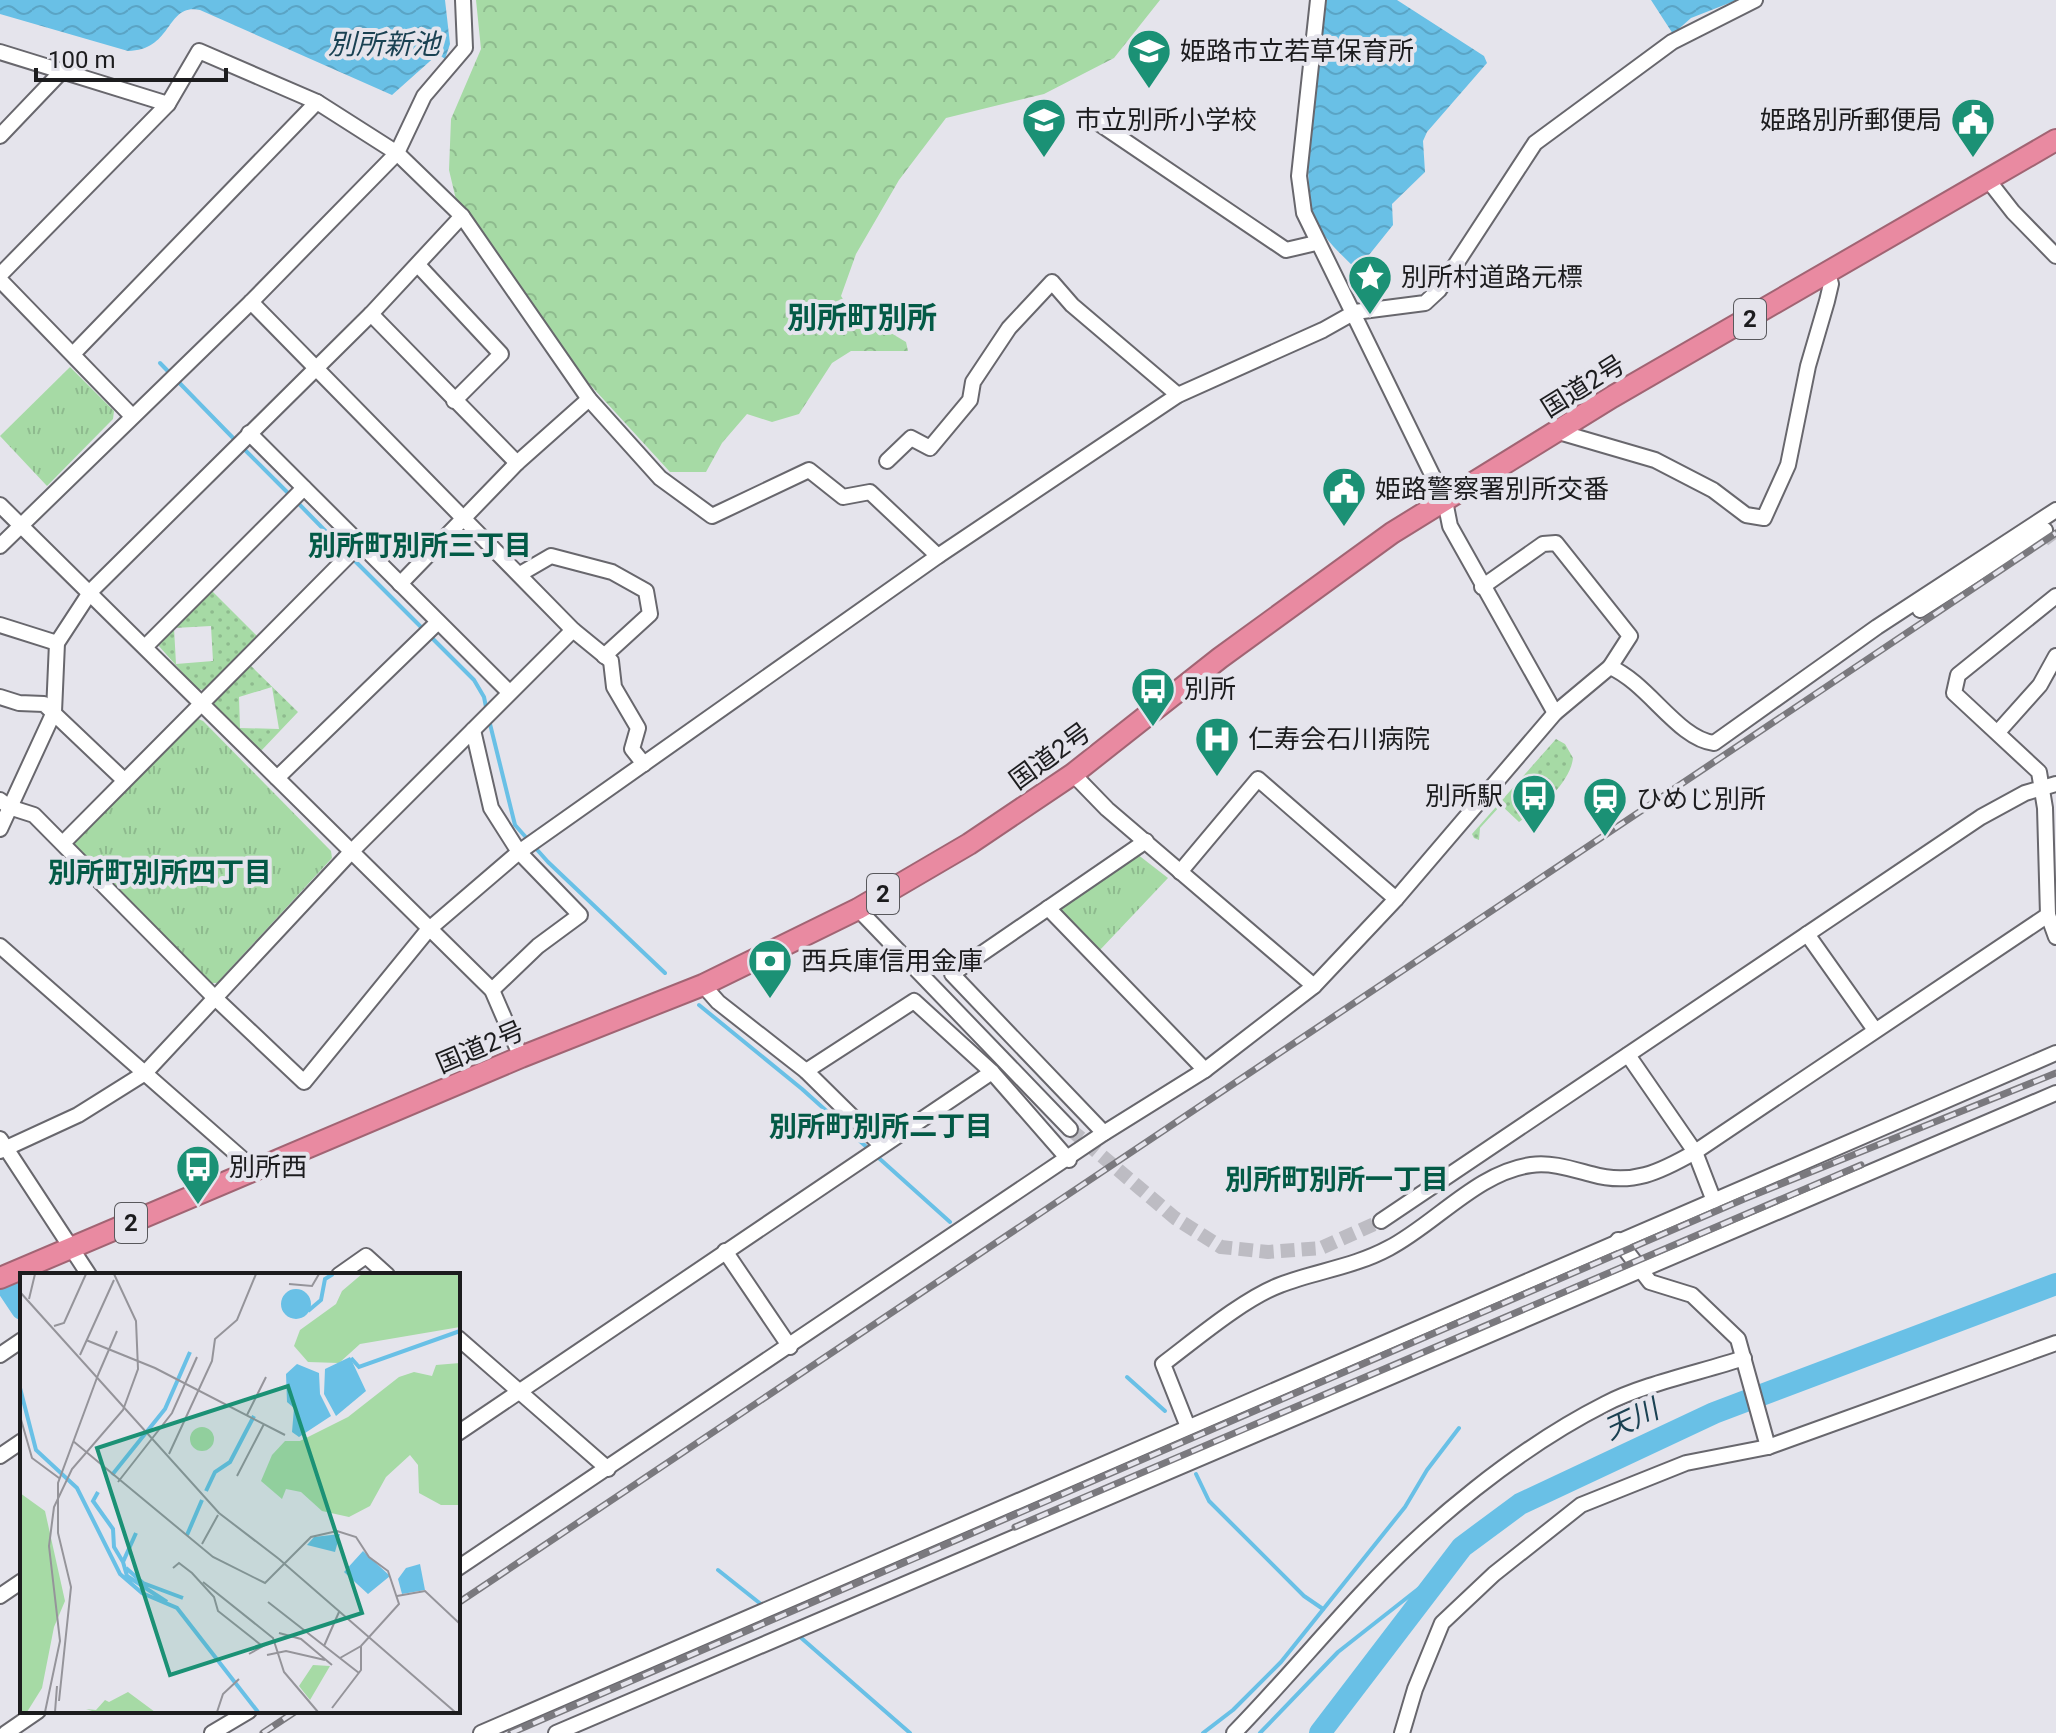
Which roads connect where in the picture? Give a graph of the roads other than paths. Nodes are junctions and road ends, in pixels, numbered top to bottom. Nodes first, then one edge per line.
1 (463, 0) edge
2 (1318, 0) edge
3 (1755, 0) edge
4 (0, 52) edge
5 (63, 70) junction
6 (317, 102) junction
7 (168, 104) junction
8 (1088, 116) dead end
9 (0, 136) edge
10 (2056, 140) edge
11 (397, 153) junction
12 (1988, 180) junction
13 (462, 216) junction
14 (1316, 243) junction
15 (2056, 256) edge
16 (418, 265) junction
17 (1828, 274) junction
18 (0, 277) edge
19 (251, 302) junction
20 (1355, 312) junction
21 (371, 314) junction
22 (74, 353) junction
23 (316, 367) junction
24 (1178, 395) junction
25 (589, 399) junction
26 (454, 401) junction
27 (132, 416) junction
28 (1559, 432) junction
29 (249, 433) junction
30 (887, 461) dead end
31 (517, 463) junction
32 (304, 488) junction
33 (1445, 501) junction
34 (0, 505) edge
35 (2056, 510) edge
36 (464, 518) junction
37 (20, 526) junction
38 (2045, 530) dead end
39 (360, 544) junction
40 (0, 546) edge
41 (938, 556) junction
42 (520, 574) junction
43 (400, 584) junction
44 (1482, 587) junction
45 (91, 591) junction
46 (2056, 596) edge
47 (438, 622) junction
48 (0, 625) edge
49 (1877, 627) junction
50 (573, 630) junction
51 (57, 643) junction
52 (146, 646) junction
53 (604, 656) junction
54 (2056, 656) edge
55 (1610, 667) junction
56 (509, 692) junction
57 (0, 697) edge
58 (201, 705) junction
59 (54, 712) junction
60 (1555, 713) junction
61 (473, 730) junction
62 (1998, 732) junction
63 (644, 764) junction
64 (1073, 774) junction
65 (277, 778) junction
66 (124, 780) junction
67 (2049, 786) edge
68 (4, 804) edge
69 (0, 829) edge
70 (1146, 841) junction
71 (64, 842) junction
72 (351, 852) junction
73 (519, 852) junction
74 (1180, 872) junction
75 (1396, 899) junction
76 (1048, 908) junction
77 (858, 909) junction
78 (2048, 915) junction
79 (428, 930) junction
80 (1807, 934) junction
81 (2056, 937) edge
82 (0, 946) edge
83 (703, 985) junction
84 (1314, 986) junction
85 (492, 990) junction
86 (213, 996) junction
87 (1875, 1030) junction
88 (2056, 1053) edge
89 (1628, 1055) junction
90 (521, 1057) junction
91 (1205, 1070) junction
92 (806, 1071) junction
93 (992, 1072) junction
94 (145, 1073) junction
95 (2056, 1093) edge
96 (1070, 1129) tunnel mouth
97 (1104, 1133) junction
98 (2, 1146) edge
99 (874, 1149) junction
100 (1695, 1152) junction
101 (1069, 1160) junction
102 (255, 1170) junction
103 (1714, 1201) junction
104 (1381, 1221) tunnel mouth
105 (1618, 1240) junction
106 (72, 1248) junction
107 (725, 1251) junction
108 (1639, 1271) junction
109 (88, 1273) edge
110 (342, 1273) edge
111 (385, 1273) edge
112 (4, 1277) edge
113 (460, 1340) edge
114 (20, 1341) edge
115 (2056, 1343) edge
116 (790, 1347) junction
117 (0, 1355) edge
118 (1746, 1364) junction
119 (521, 1390) junction
120 (1188, 1427) junction
121 (460, 1432) edge
122 (1767, 1441) junction
123 (20, 1442) edge
124 (0, 1456) edge
125 (608, 1469) junction
126 (460, 1567) edge
127 (20, 1582) edge
128 (0, 1596) edge
129 (35, 1713) edge
130 (246, 1713) edge
131 (6, 1733) edge
132 (212, 1733) edge
133 (481, 1733) edge
134 (556, 1733) edge
135 (1234, 1733) edge
136 (1402, 1733) edge

1 - 11 street
2 - 14 street
3 - 20 street
4 - 5 street
5 - 7 street
5 - 9 street
6 - 7 street
6 - 11 street
6 - 22 street
7 - 18 street
8 - 14 street
10 - 12 highway, 国道2号 / 2
11 - 13 street
11 - 19 street
12 - 15 street
12 - 17 highway, 国道2号 / 2
13 - 16 street
13 - 25 street
14 - 20 street
16 - 21 street
16 - 26 street
17 - 28 highway, 国道2号 / 2
17 - 28 street
18 - 22 street
19 - 23 street
19 - 27 street
20 - 24 street
20 - 33 street
21 - 23 street
21 - 26 street
22 - 27 street
23 - 29 street
23 - 36 street
24 - 30 street
24 - 41 street
25 - 31 street
25 - 41 street
26 - 31 street
27 - 37 street
28 - 33 highway, 国道2号 / 2
29 - 32 street
29 - 45 street
31 - 36 street
32 - 39 street
32 - 52 street
33 - 44 street
33 - 64 highway, 国道2号 / 2
34 - 37 street
35 - 49 street
36 - 42 street
36 - 43 street
37 - 40 street
37 - 45 street
38 - 49 street
39 - 43 street
39 - 58 street
41 - 63 street
42 - 50 street
42 - 53 street
43 - 47 street
44 - 55 street
44 - 60 street
45 - 51 street
45 - 52 street
46 - 62 street
47 - 56 street
47 - 65 street
48 - 51 street
49 - 55 street
50 - 53 street
50 - 56 street
51 - 59 street
52 - 58 street
53 - 63 street
54 - 62 street
55 - 60 street
56 - 61 street
57 - 59 street
58 - 65 street
58 - 66 street
59 - 66 street
59 - 68 street
60 - 75 street
61 - 72 street
61 - 73 street
62 - 67 street
63 - 73 street
64 - 70 street
64 - 77 highway, 国道2号 / 2
65 - 72 street
66 - 71 street
67 - 78 street
67 - 80 street
68 - 69 street
68 - 71 street
70 - 74 street
70 - 76 street
71 - 86 street
72 - 79 street
72 - 86 street
73 - 79 street
73 - 85 street
74 - 75 street
74 - 84 street
75 - 84 street
76 - 91 street
76 - 97 street
77 - 83 highway, 国道2号 / 2
77 - 96 street
78 - 81 street
78 - 87 street
79 - 85 street
79 - 86 street
80 - 87 street
80 - 89 street
82 - 94 street
83 - 90 highway, 国道2号 / 2
83 - 92 street
84 - 91 street
85 - 90 street
86 - 94 street
87 - 100 street
88 - 103 street
89 - 100 street
89 - 104 street
90 - 102 highway, 国道2号 / 2
91 - 97 street
92 - 93 street
92 - 99 street
93 - 99 street
93 - 101 street
94 - 98 street
94 - 102 street
95 - 108 street
97 - 101 street
98 - 106 street
99 - 107 street
100 - 103 street
100 - 120 street
101 - 116 street
102 - 106 highway, 国道2号 / 2
103 - 105 street
105 - 108 street
105 - 120 street
106 - 109 street
106 - 112 highway, 国道2号 / 2
107 - 116 street
107 - 119 street
108 - 118 street
108 - 134 street
110 - 111 street
113 - 119 street
114 - 117 street
115 - 122 street
116 - 125 street
118 - 122 street
118 - 135 street
119 - 121 street
119 - 125 street
120 - 133 street
122 - 136 street
123 - 124 street
125 - 126 street
127 - 128 street
129 - 131 street
130 - 132 street

